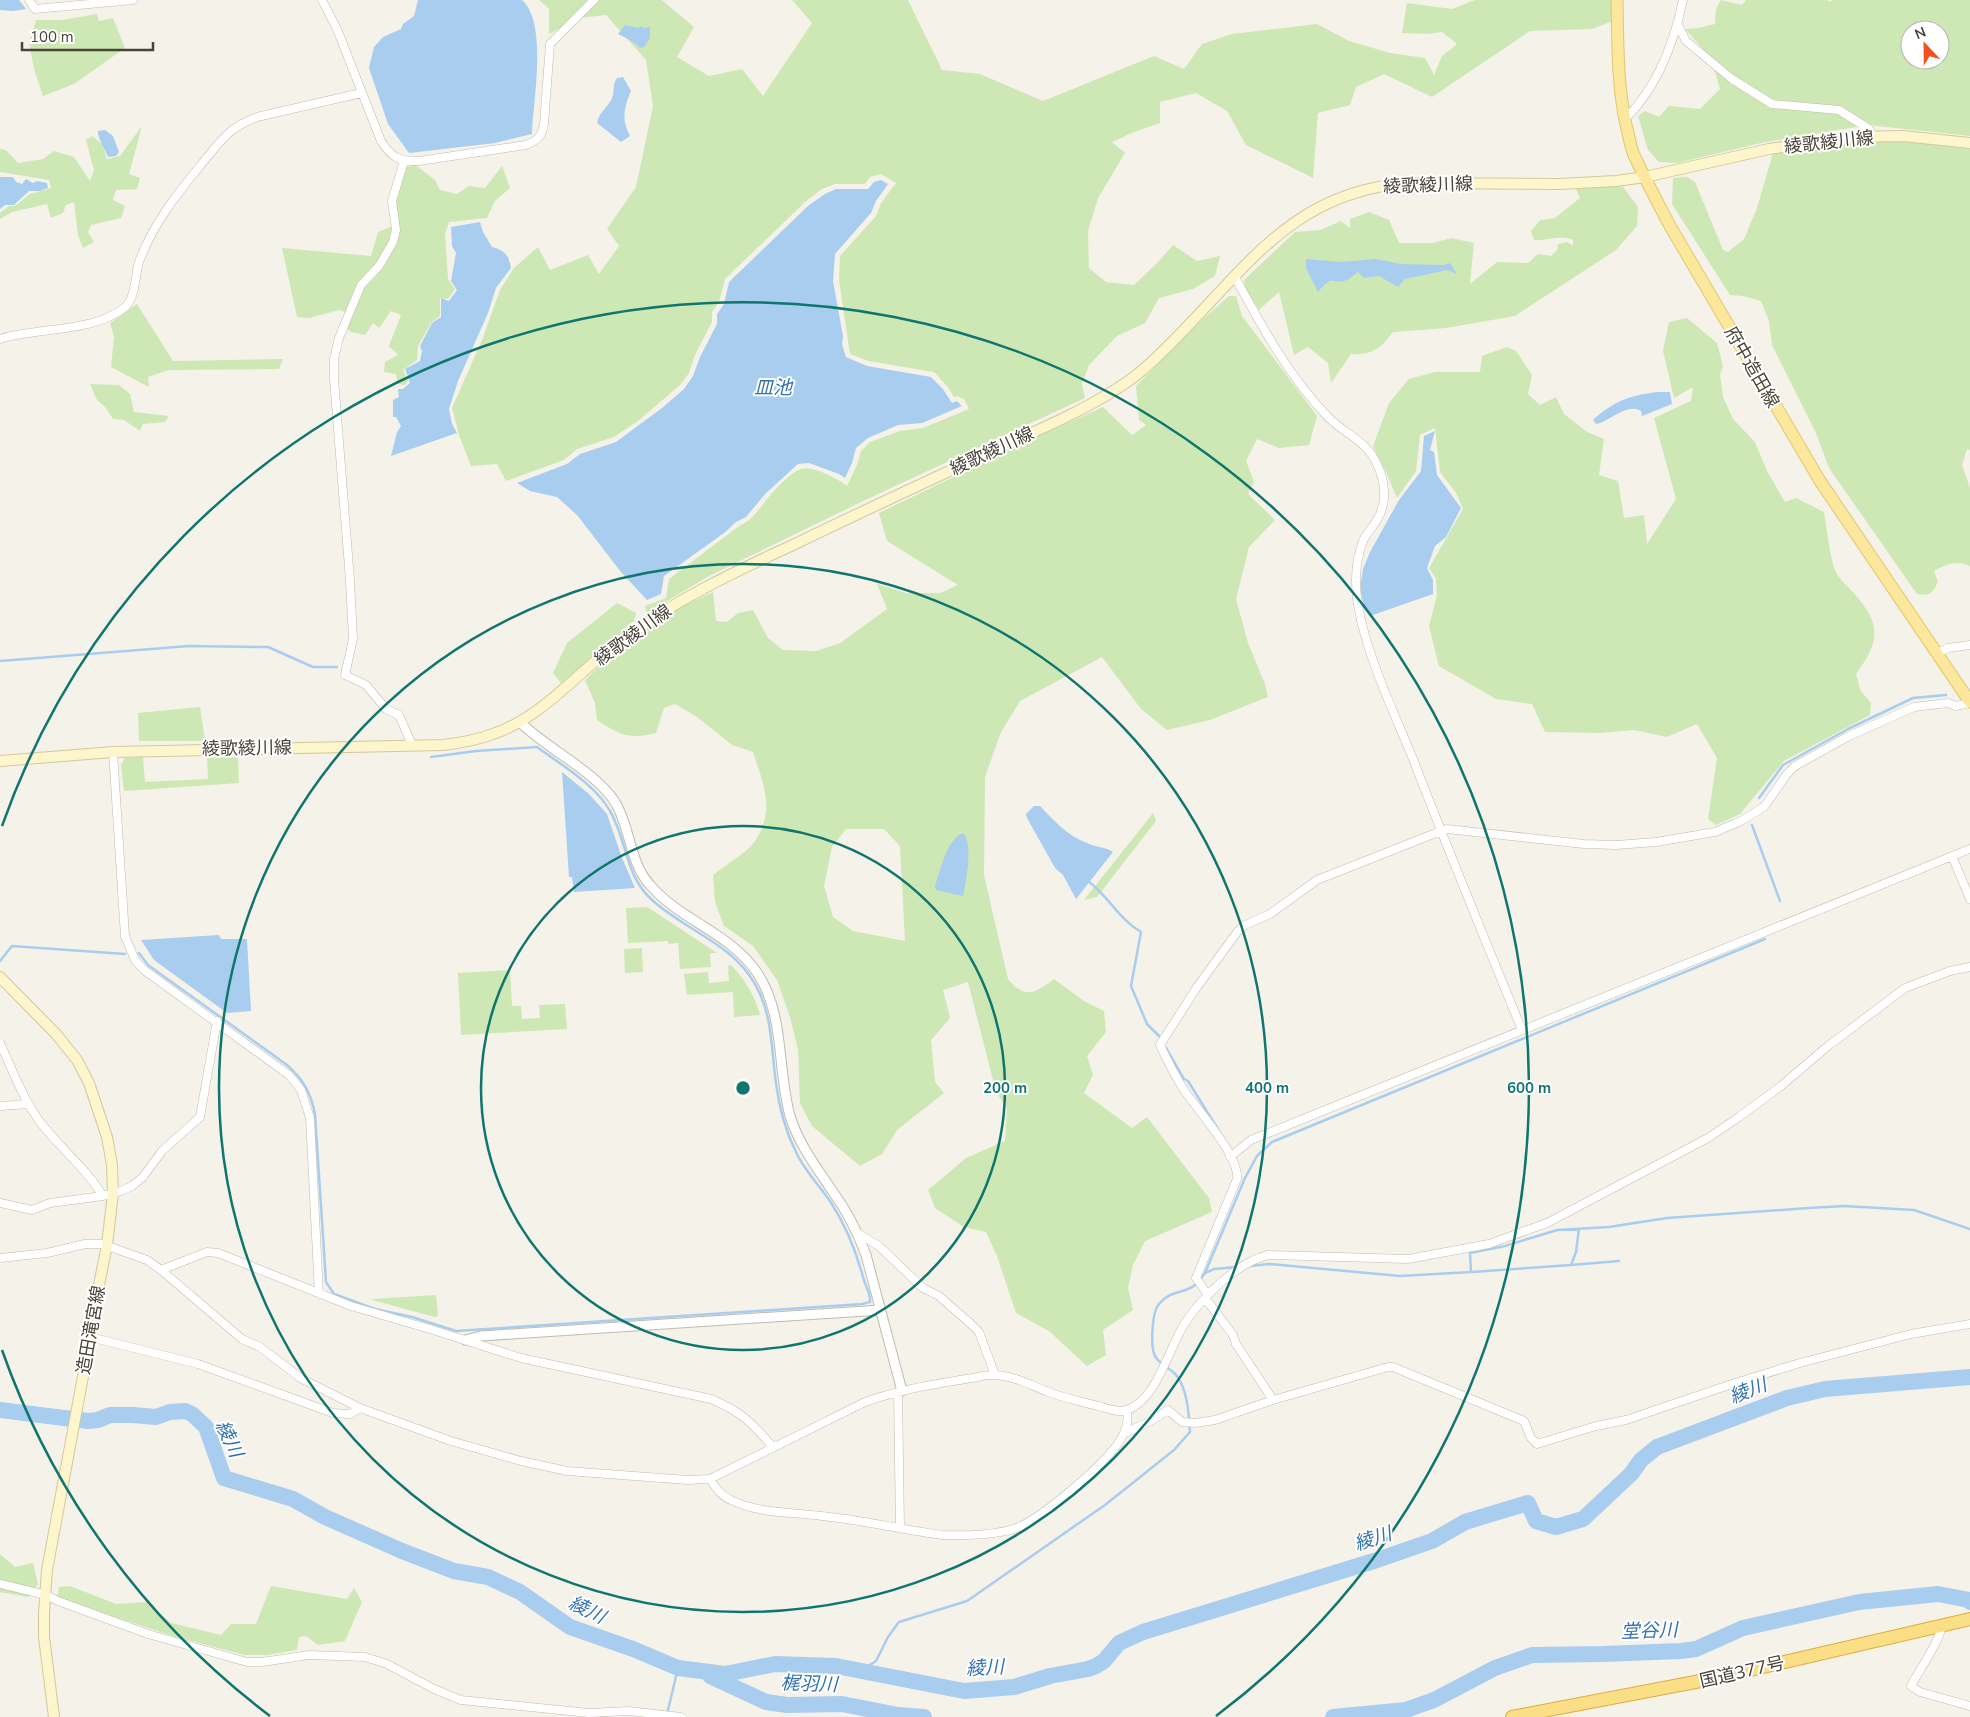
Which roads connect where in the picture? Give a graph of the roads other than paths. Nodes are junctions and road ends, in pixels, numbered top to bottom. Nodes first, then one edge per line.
1 (30, 0) edge
2 (133, 0) edge
3 (322, 0) edge
4 (594, 0) edge
5 (1617, 0) edge
6 (1683, 0) edge
7 (1678, 25) junction
8 (362, 93) junction
9 (1625, 119) junction
10 (1873, 136) junction
11 (1970, 142) edge
12 (404, 162) junction
13 (1645, 177) junction
14 (1235, 277) junction
15 (0, 338) edge
16 (1970, 645) edge
17 (1937, 653) junction
18 (1970, 702) edge
19 (520, 722) junction
20 (412, 745) junction
21 (113, 752) junction
22 (0, 761) edge
23 (1441, 830) junction
24 (1970, 848) edge
25 (1952, 856) junction
26 (1970, 898) edge
27 (1970, 967) edge
28 (0, 977) edge
29 (216, 1022) junction
30 (1522, 1030) junction
31 (0, 1043) edge
32 (29, 1104) junction
33 (0, 1106) edge
34 (1230, 1156) junction
35 (113, 1193) junction
36 (103, 1196) junction
37 (0, 1203) edge
38 (859, 1234) junction
39 (107, 1245) junction
40 (0, 1258) edge
41 (161, 1270) junction
42 (319, 1294) junction
43 (1206, 1297) junction
44 (881, 1310) junction
45 (1970, 1324) edge
46 (90, 1337) junction
47 (465, 1340) junction
48 (996, 1375) junction
49 (900, 1392) junction
50 (1274, 1400) junction
51 (360, 1408) junction
52 (1126, 1410) junction
53 (1124, 1433) junction
54 (773, 1447) junction
55 (710, 1479) junction
56 (900, 1528) junction
57 (0, 1584) edge
58 (46, 1595) junction
59 (1970, 1619) edge
60 (1941, 1626) junction
61 (1970, 1706) edge
62 (54, 1717) edge
63 (681, 1717) edge
64 (1512, 1717) edge

1 - 2 street
3 - 8 street
4 - 12 street
5 - 9 main road, 府中造田線
6 - 7 street
7 - 9 street
7 - 10 street
8 - 12 street
8 - 15 street
9 - 13 main road, 府中造田線
10 - 11 main road, 綾歌綾川線
10 - 13 main road, 綾歌綾川線
12 - 20 street
13 - 14 main road, 綾歌綾川線
13 - 17 main road, 府中造田線
14 - 19 main road, 綾歌綾川線
14 - 23 street
16 - 17 street
17 - 18 main road, 府中造田線
18 - 23 street
19 - 20 main road, 綾歌綾川線
19 - 38 street
20 - 21 main road, 綾歌綾川線
21 - 22 main road, 綾歌綾川線
21 - 29 street
23 - 30 street
23 - 34 street
24 - 25 street
25 - 26 street
25 - 30 street
27 - 43 street
28 - 35 main road, 造田滝宮線
29 - 35 street
29 - 42 street
30 - 34 street
31 - 32 street
32 - 33 street
32 - 36 street
34 - 43 street
35 - 36 street
35 - 39 main road, 造田滝宮線
36 - 37 street
38 - 44 street
38 - 48 street
39 - 40 street
39 - 41 street
39 - 46 main road, 造田滝宮線
41 - 42 street
41 - 51 street
42 - 47 street
43 - 50 street
43 - 52 street
44 - 47 street
44 - 49 street
45 - 50 street
46 - 51 street
46 - 58 main road, 造田滝宮線
47 - 54 street
48 - 49 street
48 - 52 street
49 - 54 street
49 - 56 street
50 - 53 street
51 - 55 street
52 - 53 street
53 - 56 street
54 - 55 street
55 - 56 street
57 - 58 street
58 - 62 main road, 造田滝宮線
58 - 63 street
59 - 60 highway, 国道377号
60 - 61 street
60 - 64 highway, 国道377号

